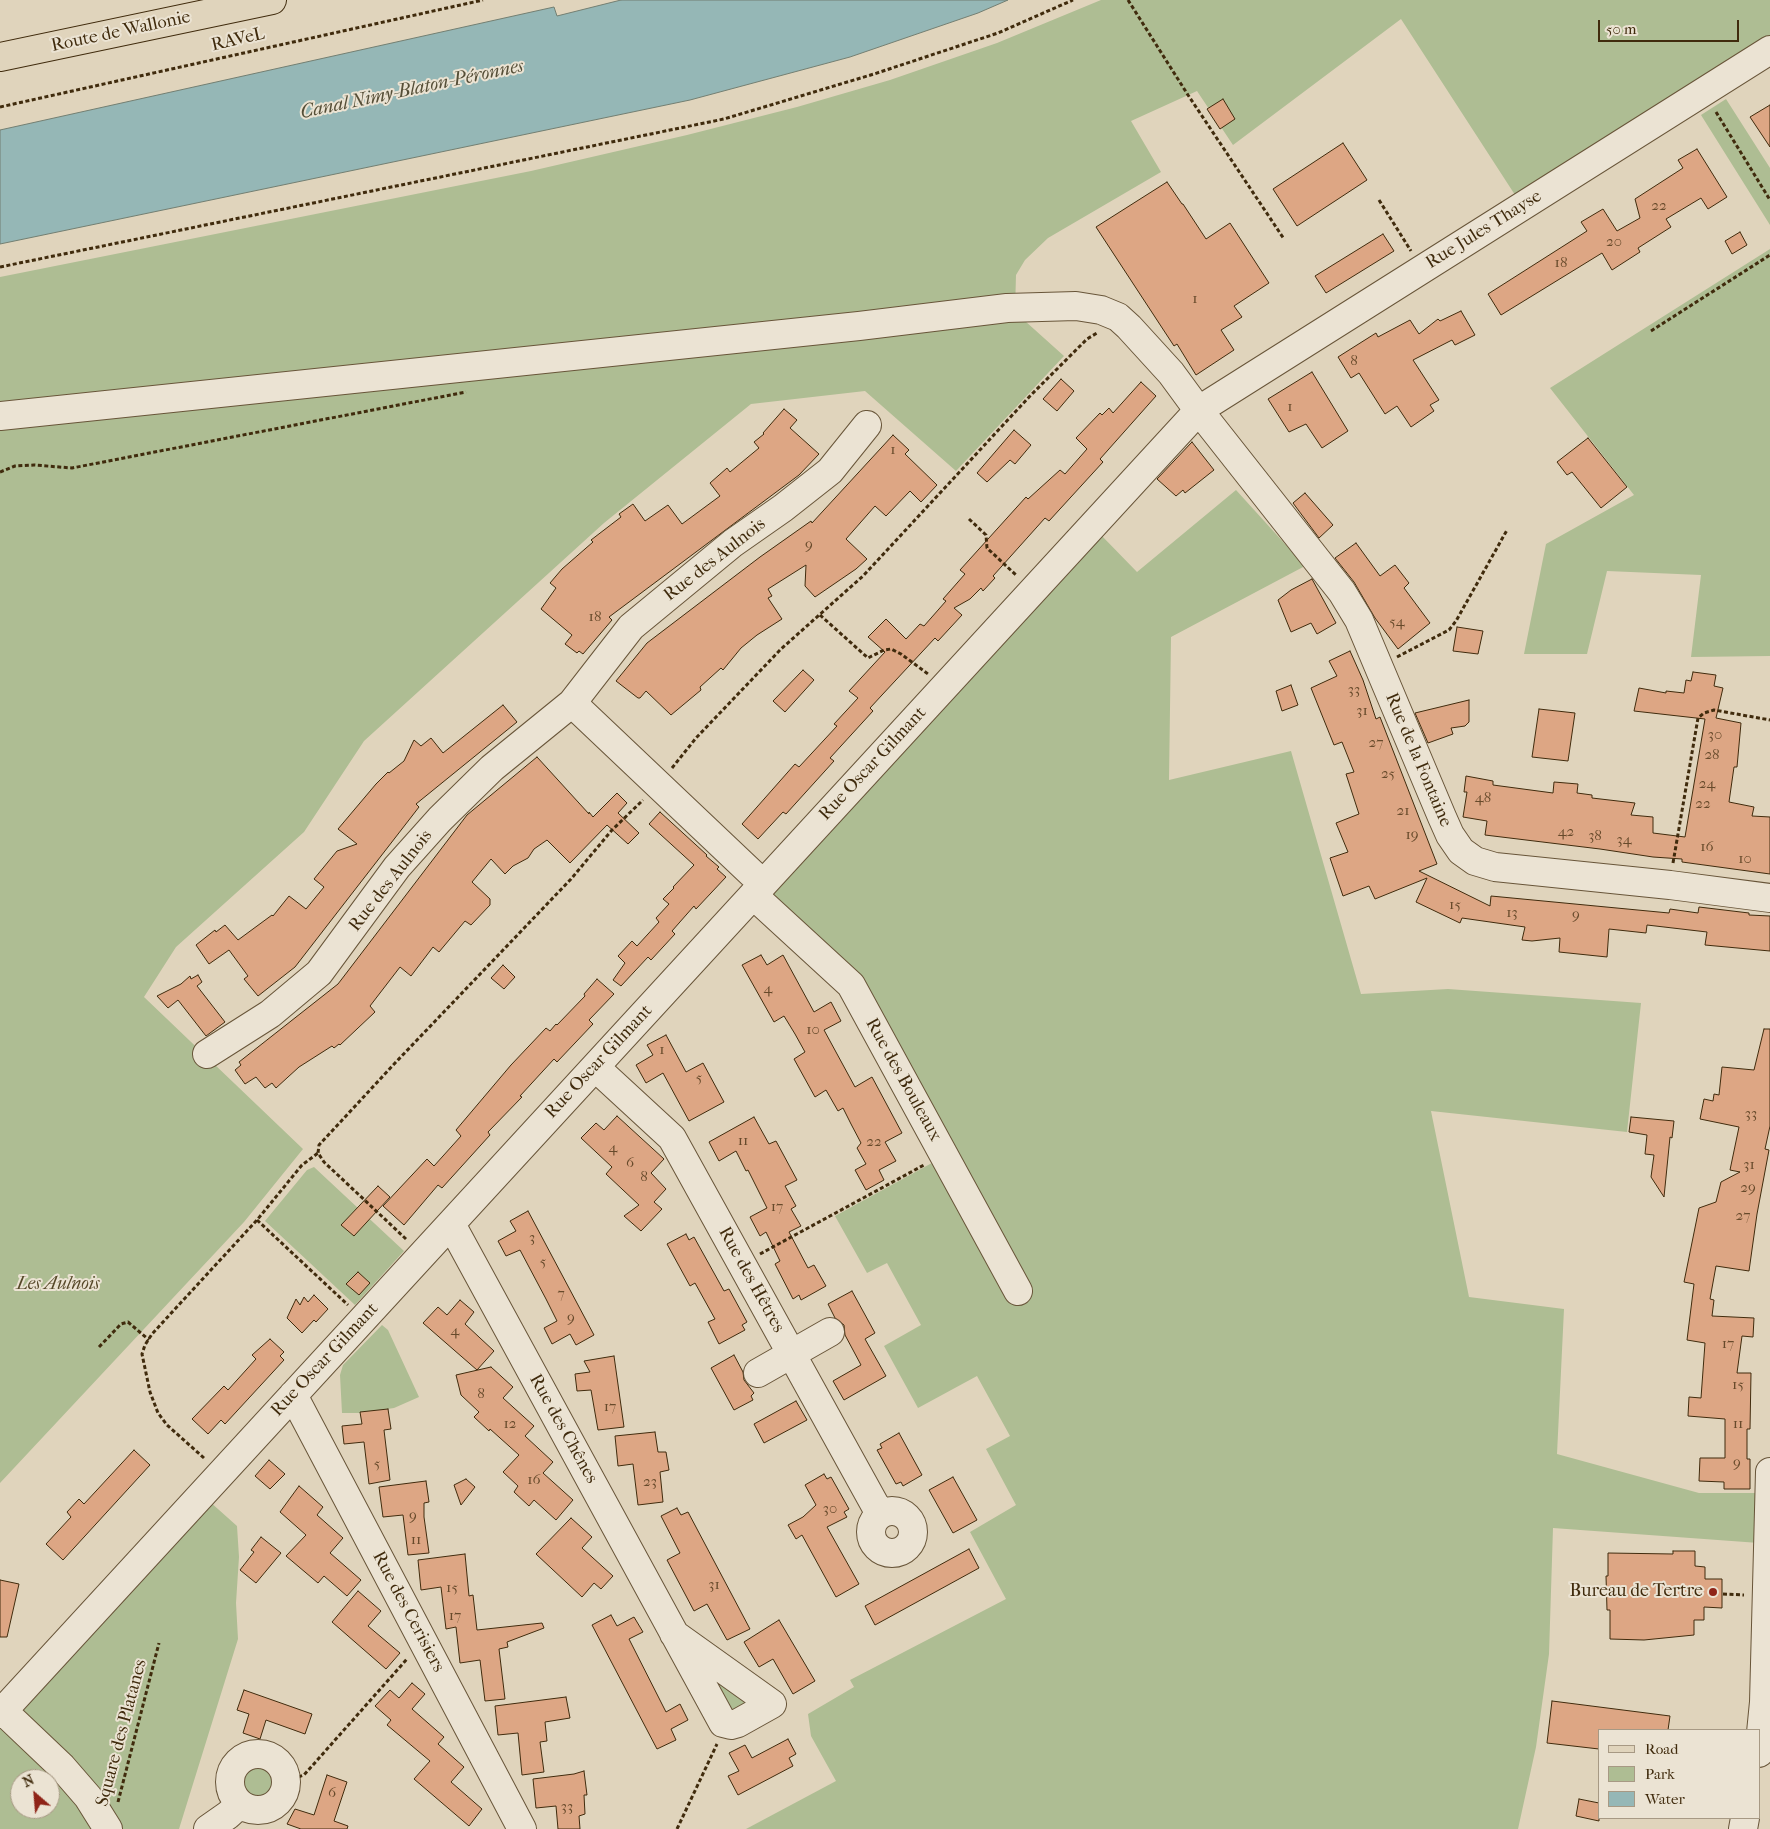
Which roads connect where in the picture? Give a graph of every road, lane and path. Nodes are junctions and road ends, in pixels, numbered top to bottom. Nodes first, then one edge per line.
1 (272, 0) edge
2 (483, 0) edge
3 (1074, 0) edge
4 (1128, 0) edge
5 (1770, 50) edge
6 (0, 57) edge
7 (1704, 92) junction
8 (0, 107) edge
9 (1380, 200) dead end
10 (1770, 200) edge
11 (1284, 239) dead end
12 (1770, 255) edge
13 (0, 267) edge
14 (1422, 270) junction
15 (1129, 327) junction
16 (1651, 331) dead end
17 (473, 391) dead end
18 (1199, 410) junction
19 (0, 416) edge
20 (867, 425) dead end
21 (0, 472) edge
22 (969, 519) dead end
23 (1507, 530) dead end
24 (1033, 591) junction
25 (820, 615) junction
26 (1379, 666) junction
27 (944, 687) junction
28 (572, 703) junction
29 (1770, 720) edge
30 (659, 785) junction
31 (1670, 885) junction
32 (758, 890) junction
33 (1770, 898) edge
34 (208, 1054) dead end
35 (595, 1067) junction
36 (318, 1153) junction
37 (943, 1154) junction
38 (258, 1220) junction
39 (451, 1224) junction
40 (422, 1254) junction
41 (742, 1264) junction
42 (1018, 1292) dead end
43 (364, 1319) junction
44 (830, 1332) dead end
45 (149, 1340) junction
46 (99, 1347) dead end
47 (792, 1353) junction
48 (758, 1373) dead end
49 (293, 1395) junction
50 (1770, 1472) edge
51 (221, 1474) junction
52 (880, 1514) dead end
53 (674, 1634) junction
54 (423, 1641) junction
55 (159, 1643) dead end
56 (1767, 1702) edge
57 (2, 1713) edge
58 (726, 1724) junction
59 (1763, 1744) edge
60 (286, 1781) junction
61 (240, 1804) junction
62 (112, 1820) edge
63 (208, 1829) edge
64 (522, 1829) edge
65 (677, 1829) edge

1 - 6 main road, Route de Wallonie
2 - 8 path, RAVeL
3 - 13 path
4 - 11 path
5 - 7 street, Rue Jules Thayse
7 - 10 path
7 - 14 street, Rue Jules Thayse
9 - 14 path
12 - 16 path
14 - 18 street, Rue Jules Thayse
15 - 18 street, Rue de la Fontaine
15 - 19 street, Rue de la Fontaine
15 - 25 path
17 - 21 path
18 - 24 street, Rue Oscar Gilmant
18 - 26 street, Rue de la Fontaine
20 - 28 street, Rue des Aulnois
22 - 24 path
23 - 26 path
24 - 27 street, Rue Oscar Gilmant
25 - 27 path
25 - 30 path
26 - 31 street, Rue de la Fontaine
27 - 32 street, Rue Oscar Gilmant
28 - 30 street
28 - 34 street, Rue des Aulnois
29 - 31 path
30 - 32 street
30 - 36 path
31 - 33 street, Rue de la Fontaine
32 - 35 street, Rue Oscar Gilmant
32 - 37 street, Rue des Bouleaux
35 - 39 street, Rue Oscar Gilmant
35 - 41 street, Rue des Hêtres
36 - 38 path
36 - 40 path
37 - 41 path
37 - 42 street, Rue des Bouleaux
38 - 43 path
38 - 45 path
39 - 40 street, Rue Oscar Gilmant
39 - 53 street, Rue des Chênes
40 - 43 street, Rue Oscar Gilmant
41 - 47 street, Rue des Hêtres
43 - 49 street, Rue Oscar Gilmant
44 - 47 street
45 - 46 path
45 - 51 path
47 - 48 street
47 - 52 street, Rue des Hêtres
49 - 51 street, Rue Oscar Gilmant
49 - 54 street, Rue des Cerisiers
50 - 56 street
51 - 57 street, Rue Oscar Gilmant
53 - 58 street, Rue des Chênes
53 - 58 street, Rue des Chênes
54 - 60 path
54 - 64 street, Rue des Cerisiers
55 - 62 path, Square des Platanes
56 - 59 street
57 - 62 street
58 - 65 path
60 - 61 street
60 - 61 street
61 - 63 street

